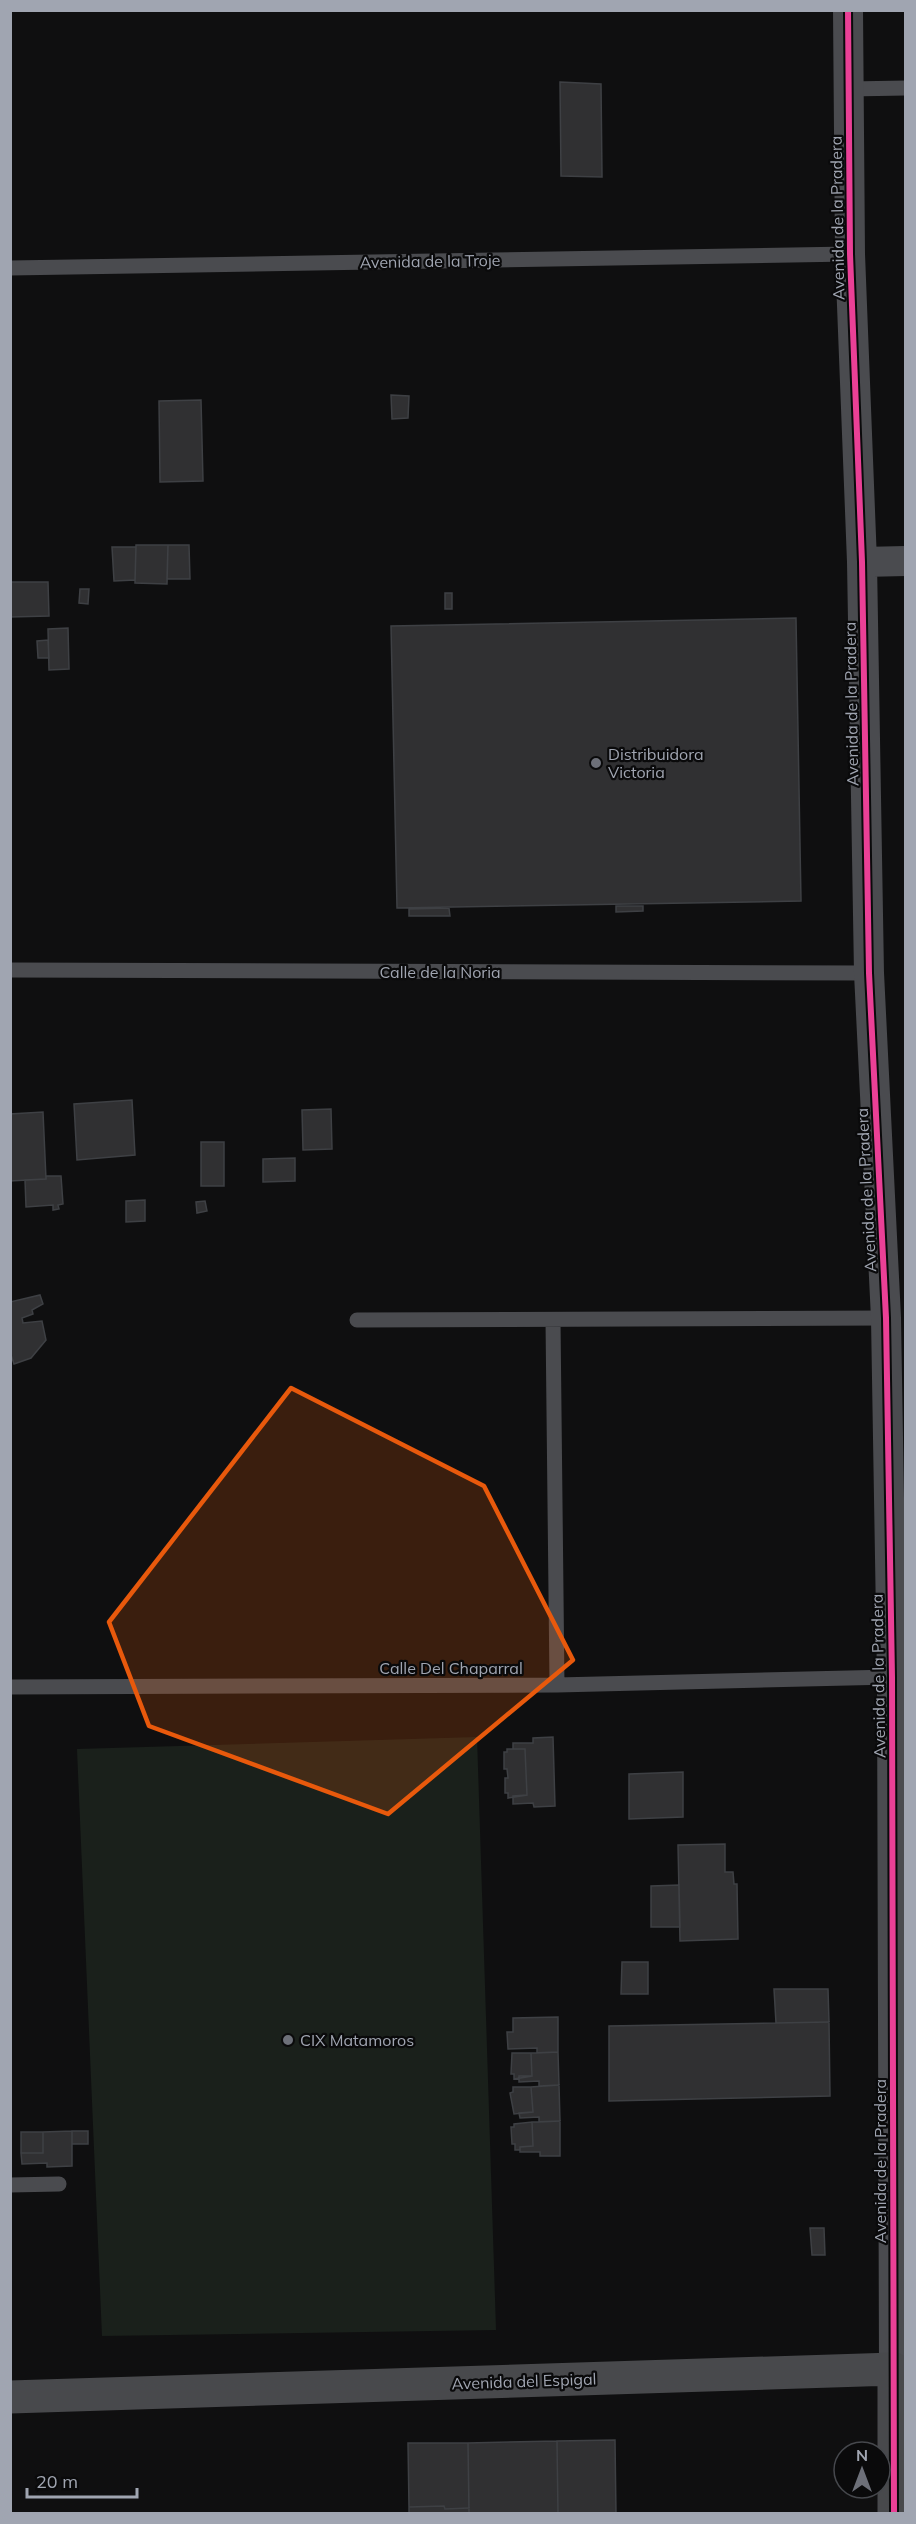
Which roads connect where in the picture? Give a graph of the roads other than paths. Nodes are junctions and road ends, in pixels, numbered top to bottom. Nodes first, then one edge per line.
1 (848, 10) edge
2 (906, 88) edge
3 (849, 89) junction
4 (850, 254) junction
5 (10, 268) edge
6 (906, 561) edge
7 (862, 562) junction
8 (10, 970) edge
9 (869, 973) junction
10 (892, 1199) edge
11 (886, 1318) junction
12 (357, 1320) dead end
13 (553, 1320) junction
14 (892, 1677) junction
15 (557, 1685) junction
16 (10, 1687) edge
17 (899, 1863) edge
18 (59, 2184) dead end
19 (10, 2185) edge
20 (894, 2369) junction
21 (10, 2397) edge
22 (894, 2514) edge

1 - 3 street, Avenida de la Pradera
2 - 3 lane
3 - 4 street, Avenida de la Pradera
4 - 5 lane, Avenida de la Troje
4 - 7 street, Avenida de la Pradera
6 - 7 street
7 - 9 street, Avenida de la Pradera
8 - 9 lane, Calle de la Noria
9 - 10 street, Avenida de la Pradera
10 - 11 street, Avenida de la Pradera
11 - 13 lane
11 - 14 street, Avenida de la Pradera
12 - 13 lane
13 - 15 lane
14 - 15 lane, Calle Del Chaparral
14 - 17 street, Avenida de la Pradera
15 - 16 lane, Calle Del Chaparral
17 - 20 street, Avenida de la Pradera
18 - 19 lane
20 - 21 street, Avenida del Espigal
20 - 22 street

